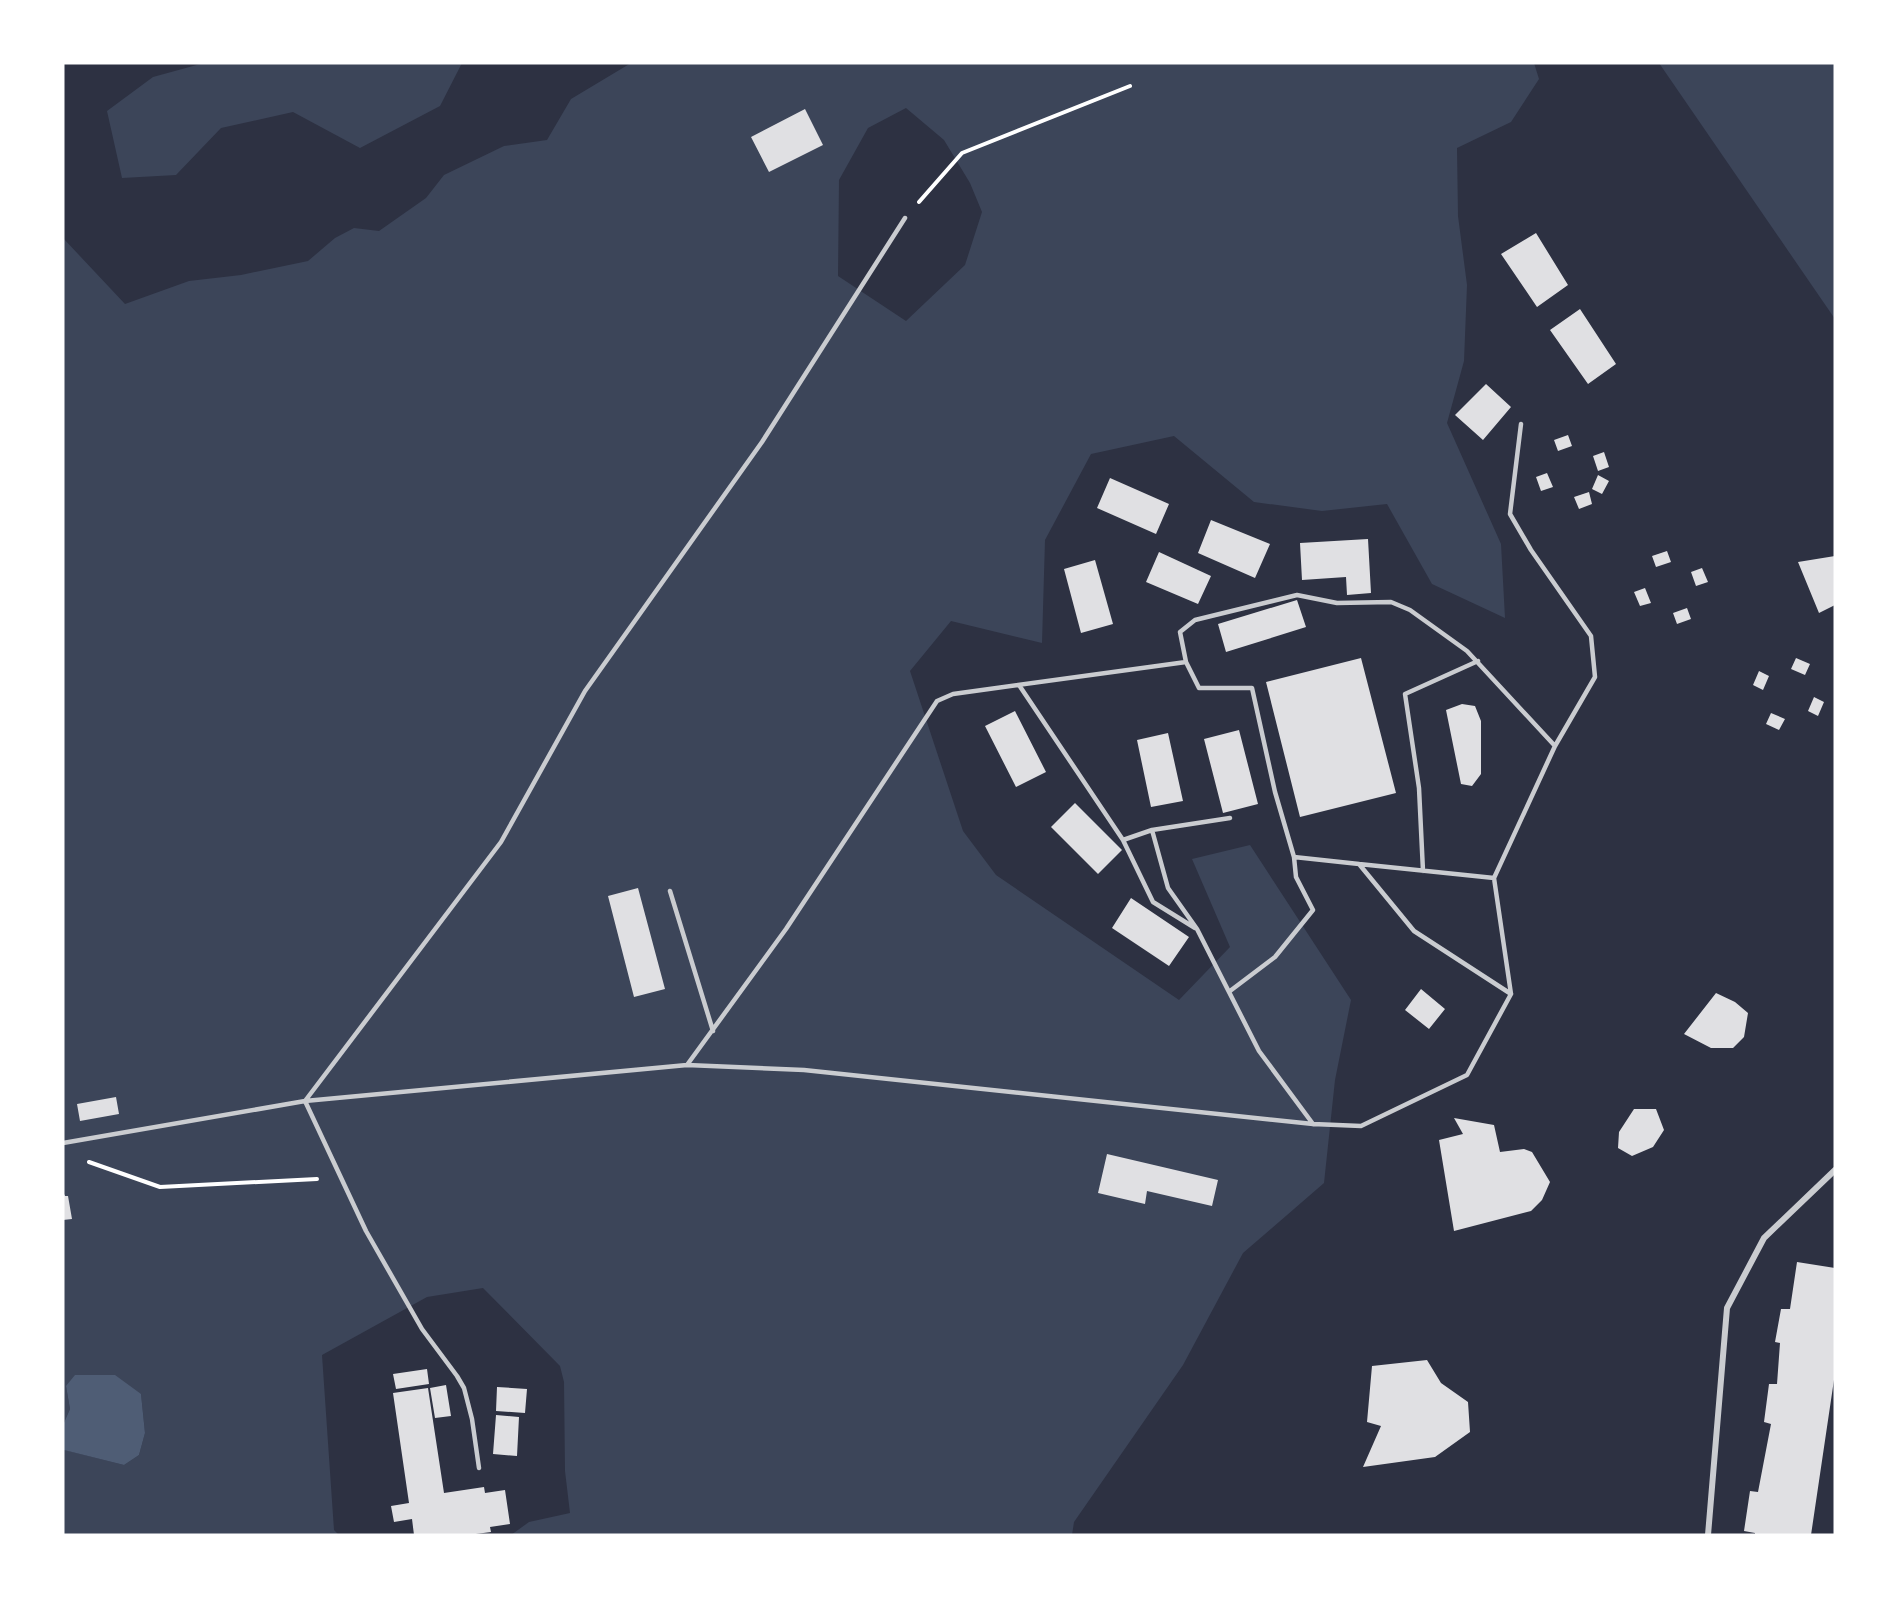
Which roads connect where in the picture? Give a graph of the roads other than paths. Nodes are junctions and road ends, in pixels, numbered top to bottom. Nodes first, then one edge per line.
1 (905, 218) road end
2 (1521, 424) dead end
3 (1478, 661) junction
4 (1186, 662) junction
5 (1019, 685) junction
6 (1555, 746) junction
7 (1230, 818) dead end
8 (1152, 830) junction
9 (1123, 840) junction
10 (1294, 857) junction
11 (1359, 864) junction
12 (1423, 871) junction
13 (1494, 878) junction
14 (670, 891) dead end
15 (1197, 929) junction
16 (1230, 991) junction
17 (1511, 994) junction
18 (713, 1031) junction
19 (687, 1065) junction
20 (305, 1101) junction
21 (1313, 1124) junction
22 (63, 1143) edge
23 (1835, 1170) edge
24 (479, 1468) dead end
25 (1708, 1535) edge

1 - 20 lane
2 - 6 lane
3 - 4 lane
3 - 6 lane
3 - 12 lane
4 - 5 lane
4 - 10 lane
5 - 9 lane
5 - 18 lane
6 - 13 lane
7 - 8 lane
8 - 9 lane
8 - 15 lane
9 - 15 lane
10 - 11 lane
10 - 16 lane
11 - 12 lane
11 - 17 lane
12 - 13 lane
13 - 17 lane
14 - 18 lane
15 - 16 lane
16 - 21 lane
17 - 21 lane
18 - 19 lane
19 - 20 lane
19 - 21 lane
20 - 22 lane
20 - 24 lane
23 - 25 street

